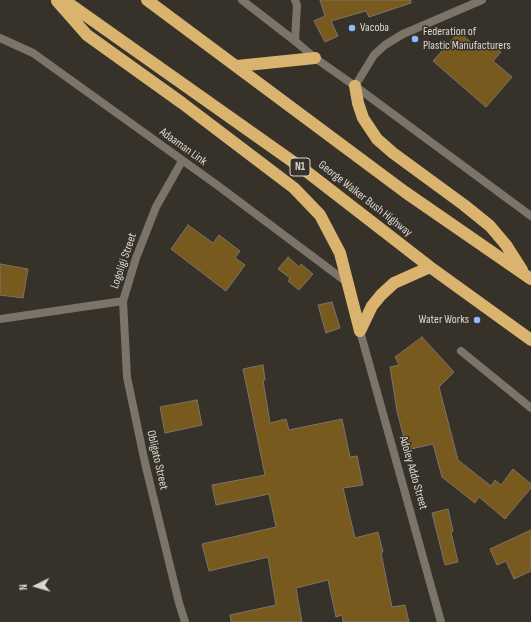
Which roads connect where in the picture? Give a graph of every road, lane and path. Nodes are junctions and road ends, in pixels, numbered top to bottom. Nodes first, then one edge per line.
1 (56, 0) edge
2 (64, 0) edge
3 (147, 0) edge
4 (242, 0) edge
5 (295, 0) edge
6 (482, 0) edge
7 (0, 38) edge
8 (295, 41) junction
9 (315, 58) junction
10 (237, 66) junction
11 (355, 86) junction
12 (182, 161) junction
13 (531, 216) edge
14 (430, 267) junction
15 (528, 277) edge
16 (348, 283) junction
17 (123, 301) junction
18 (0, 319) edge
19 (360, 331) junction
20 (531, 340) edge
21 (461, 351) dead end
22 (531, 408) edge
23 (185, 622) edge
24 (441, 622) edge

1 - 16 highway
2 - 14 highway, George Walker Bush Highway / N1
3 - 10 highway
4 - 8 street
5 - 8 street
6 - 11 street
7 - 12 street, Adaaman Link
8 - 9 street
9 - 10 highway
9 - 11 street
10 - 15 highway
11 - 13 street
11 - 15 highway
12 - 16 street, Adaaman Link
12 - 17 street, Logoligi Street
14 - 19 highway
14 - 20 highway, George Walker Bush Highway / N1
16 - 19 highway
17 - 18 street, Logoligi Street
17 - 23 street, Obligato Street
19 - 24 street, Adoley Addo Street
21 - 22 street

